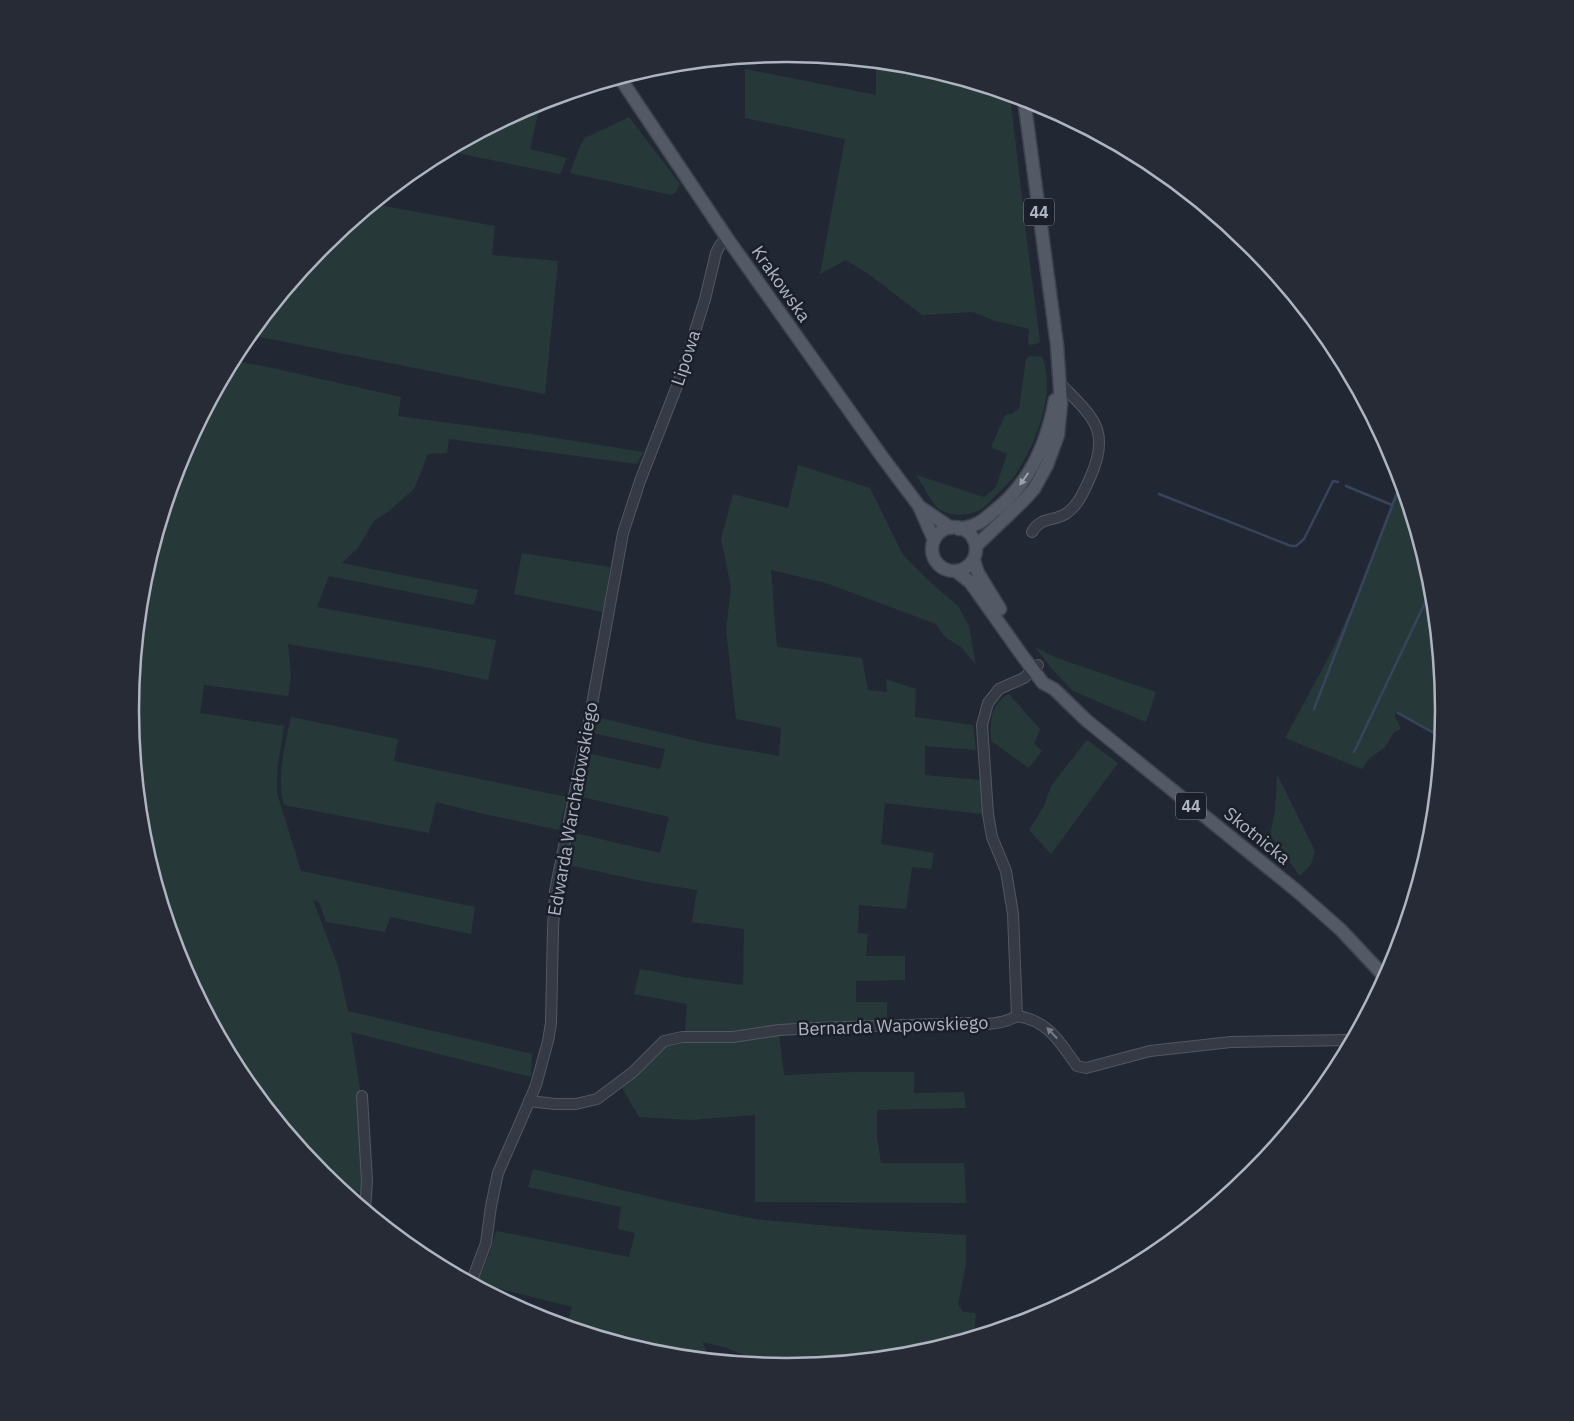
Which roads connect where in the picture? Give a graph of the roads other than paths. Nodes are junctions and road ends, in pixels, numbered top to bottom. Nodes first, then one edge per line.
1 (624, 84) edge
2 (1025, 108) edge
3 (727, 238) junction
4 (1060, 380) junction
5 (1082, 405) junction
6 (1061, 411) junction
7 (641, 478) joint
8 (919, 506) junction
9 (955, 528) junction
10 (1032, 532) dead end
11 (934, 540) junction
12 (977, 545) junction
13 (974, 561) junction
14 (956, 571) junction
15 (1036, 668) junction
16 (1380, 971) edge
17 (1017, 1016) junction
18 (1345, 1040) edge
19 (362, 1096) dead end
20 (529, 1101) junction
21 (366, 1202) edge
22 (473, 1277) edge

1 - 3 main road, Krakowska
2 - 4 main road, 44
3 - 7 street, Lipowa
3 - 8 main road, Krakowska
4 - 5 street
4 - 6 main road, 44
4 -> 9 main road, 44
5 - 6 street
5 - 10 street
6 - 12 main road, 44
7 - 20 street, Edwarda Warchałowskiego
8 - 9 main road, Krakowska
8 - 11 main road, Krakowska
9 - 11 main road, 44
9 - 12 main road
11 - 14 main road, 44
12 - 13 main road
13 - 14 main road
13 - 15 main road, Skotnicka / 44
14 - 15 main road, Skotnicka / 44
15 - 16 main road, Skotnicka / 44
15 - 17 street
18 -> 17 street
17 - 20 street, Bernarda Wapowskiego
19 - 21 street
20 - 22 street, Edwarda Warchałowskiego

